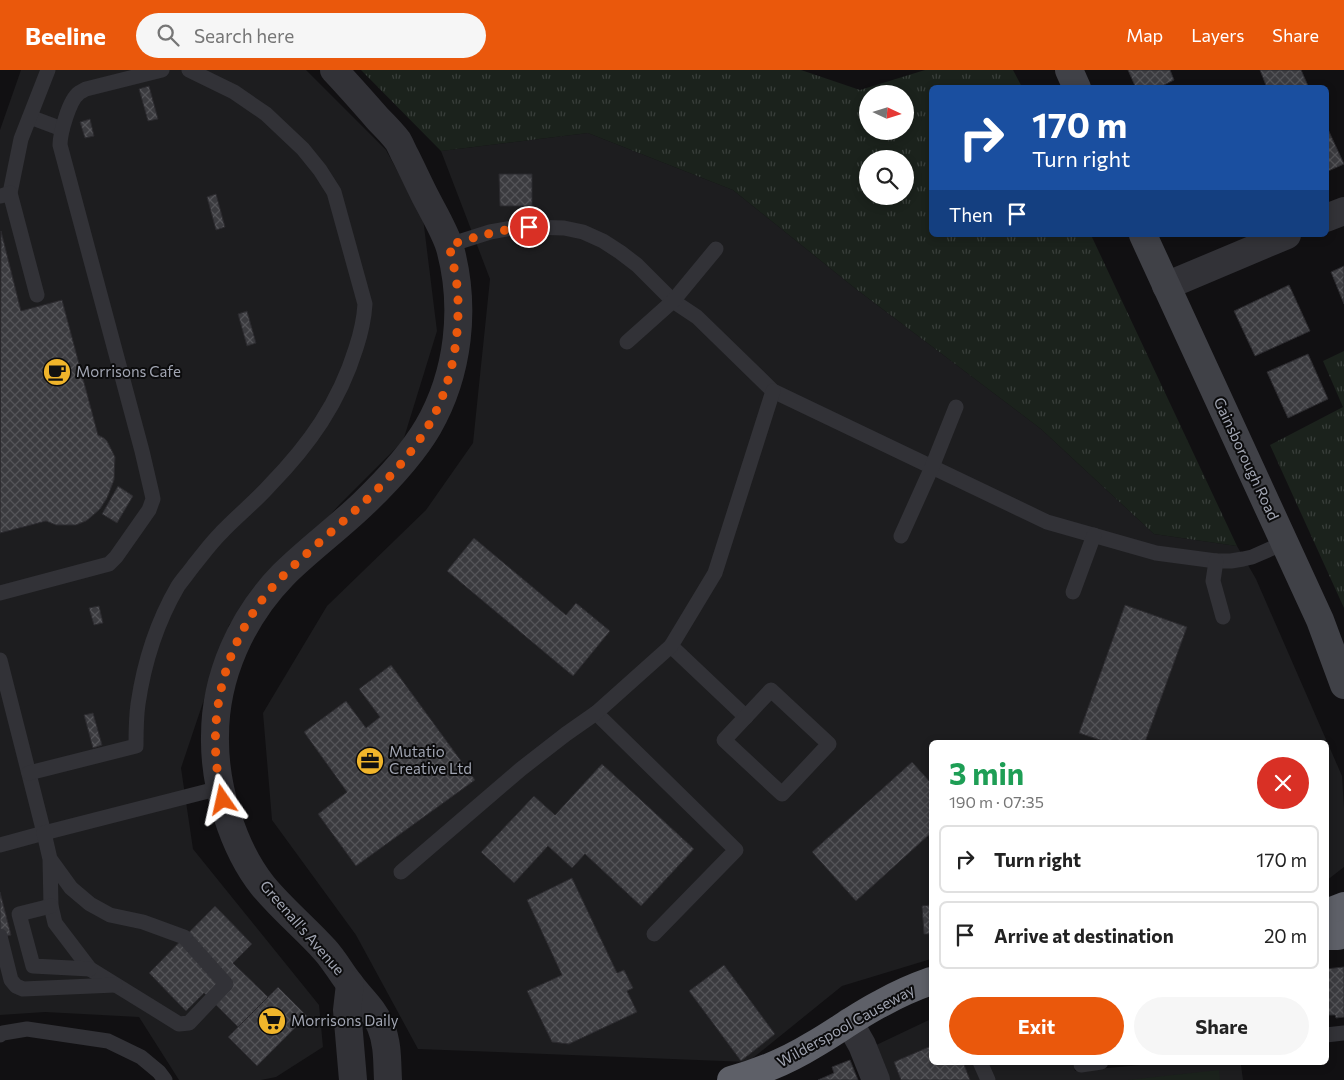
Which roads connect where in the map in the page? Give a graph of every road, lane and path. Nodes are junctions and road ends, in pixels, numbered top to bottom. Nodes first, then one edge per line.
1 (48, 70) edge
2 (162, 70) edge
3 (189, 70) edge
4 (334, 70) edge
5 (1069, 70) edge
6 (1076, 85) edge
7 (30, 117) junction
8 (62, 129) junction
9 (5, 194) edge
10 (1344, 211) edge
11 (1329, 217) edge
12 (1144, 237) edge
13 (1282, 237) edge
14 (449, 245) junction
15 (716, 249) dead end
16 (1166, 286) junction
17 (37, 295) dead end
18 (672, 301) junction
19 (627, 342) dead end
20 (773, 391) junction
21 (956, 407) dead end
22 (932, 467) junction
23 (1094, 535) junction
24 (901, 536) dead end
25 (1284, 543) junction
26 (1216, 561) junction
27 (1073, 592) dead end
28 (0, 593) edge
29 (1222, 617) dead end
30 (671, 646) junction
31 (0, 660) edge
32 (1344, 685) edge
33 (596, 714) junction
34 (746, 718) junction
35 (29, 773) junction
36 (220, 788) junction
37 (44, 834) junction
38 (0, 845) edge
39 (50, 859) junction
40 (401, 872) dead end
41 (51, 906) junction
42 (1344, 906) edge
43 (1329, 912) edge
44 (654, 934) dead end
45 (1344, 934) edge
46 (0, 936) edge
47 (1329, 936) edge
48 (90, 969) junction
49 (929, 982) edge
50 (350, 984) junction
51 (115, 985) junction
52 (849, 1022) junction
53 (1344, 1033) edge
54 (0, 1035) edge
55 (1329, 1035) edge
56 (981, 1065) edge
57 (165, 1080) edge
58 (354, 1080) edge
59 (388, 1080) edge
60 (731, 1080) edge
61 (876, 1080) edge
62 (988, 1080) edge

1 - 7 lane
2 - 8 lane
3 - 35 lane
4 - 14 street, Greenall's Avenue
5 - 6 street
7 - 8 lane
7 - 9 lane
8 - 28 lane
9 - 17 lane
10 - 11 street
12 - 16 street, Gainsborough Road
13 - 16 street
14 - 18 lane
14 - 36 street, Greenall's Avenue
15 - 18 lane
16 - 25 street, Gainsborough Road
18 - 19 lane
18 - 20 lane
20 - 22 lane
20 - 30 lane
21 - 22 lane
22 - 23 lane
22 - 24 lane
23 - 26 lane
23 - 27 lane
25 - 26 lane
25 - 32 street, Gainsborough Road
26 - 29 lane
30 - 33 lane
30 - 34 lane
31 - 35 lane
33 - 40 lane
33 - 44 lane
34 - 34 lane
35 - 37 lane
36 - 37 lane
36 - 50 street, Greenall's Avenue
37 - 38 lane
37 - 39 lane
39 - 41 lane
39 - 51 lane
41 - 48 lane
41 - 48 lane
42 - 43 highway
45 - 47 highway
46 - 51 lane
48 - 51 lane
49 - 52 highway, Wilderspool Causeway
50 - 58 street
50 - 59 street, Greenall's Avenue
52 - 60 highway, Wilderspool Causeway
52 - 61 street
53 - 55 lane
54 - 57 lane
56 - 62 lane

